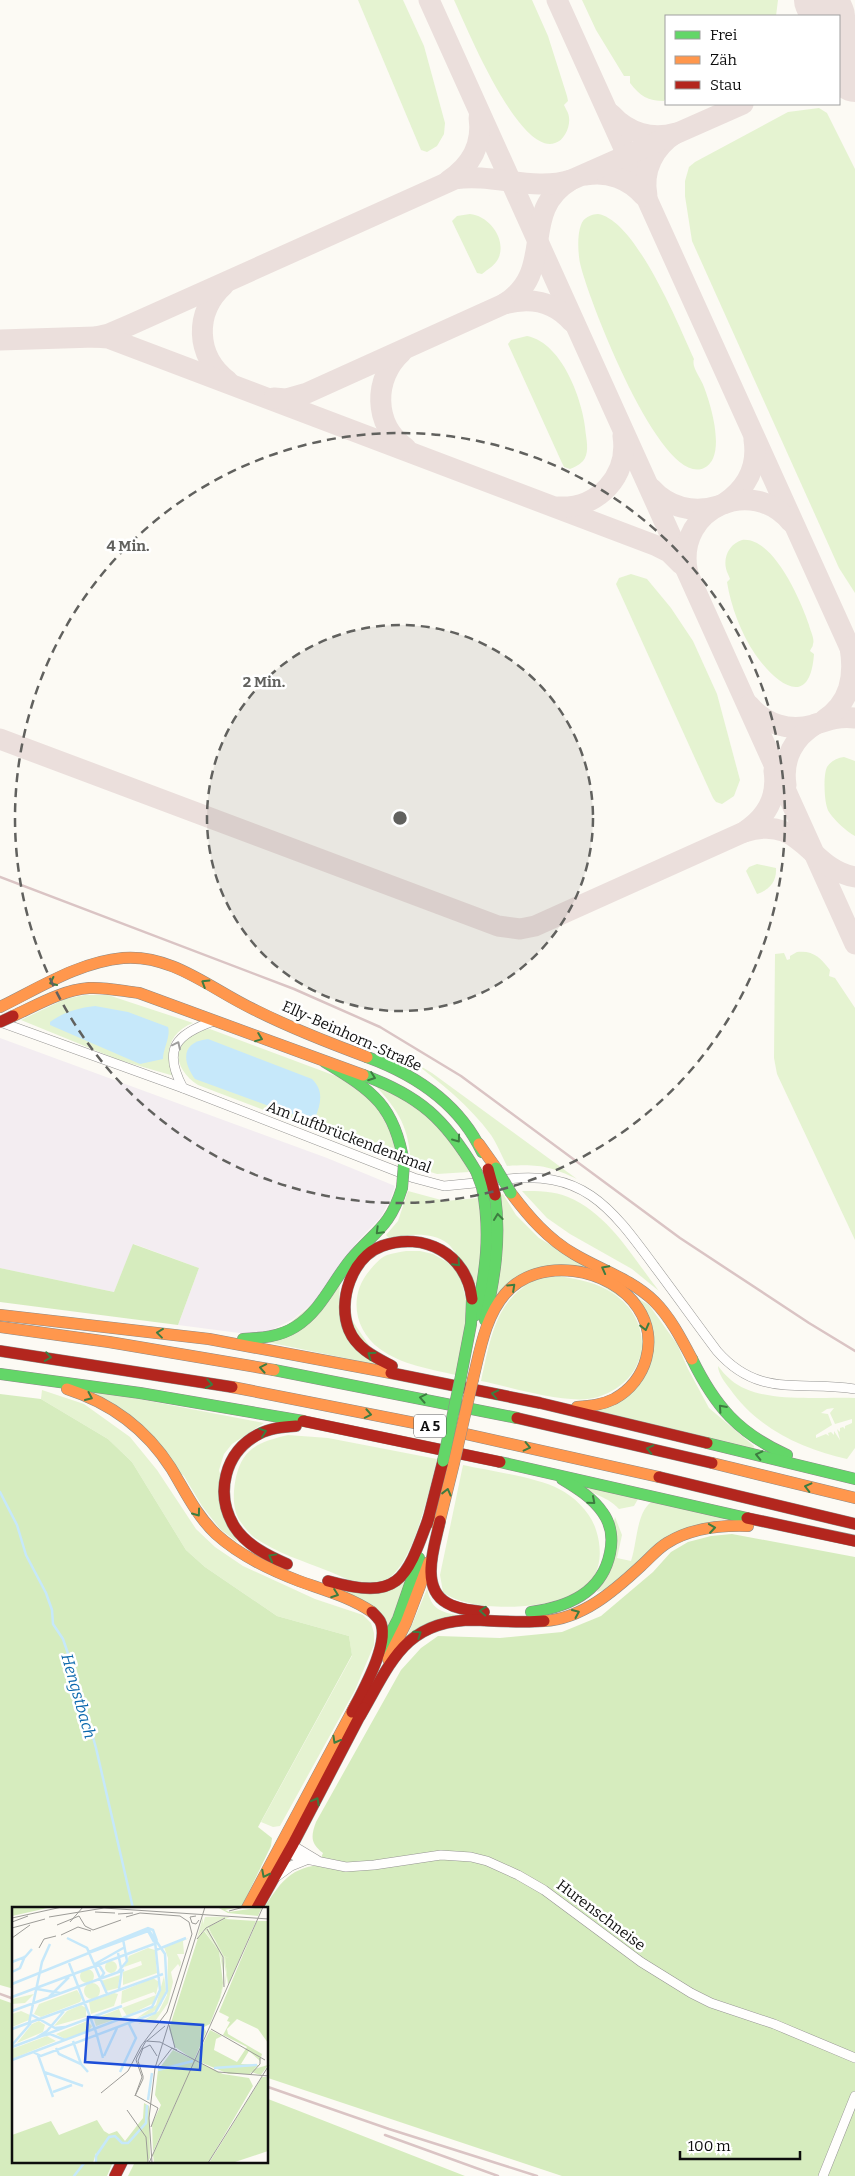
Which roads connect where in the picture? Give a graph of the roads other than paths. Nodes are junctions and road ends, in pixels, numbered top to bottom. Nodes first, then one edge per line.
1 (0, 1007) edge
2 (214, 1021) junction
3 (0, 1022) edge
4 (325, 1062) junction
5 (183, 1088) junction
6 (487, 1169) junction
7 (0, 1316) edge
8 (0, 1327) edge
9 (209, 1340) junction
10 (0, 1351) edge
11 (0, 1374) edge
12 (26, 1377) junction
13 (467, 1377) junction
14 (449, 1384) junction
15 (855, 1389) edge
16 (540, 1404) junction
17 (332, 1427) junction
18 (824, 1470) junction
19 (552, 1473) junction
20 (855, 1479) edge
21 (855, 1498) edge
22 (435, 1519) junction
23 (855, 1524) edge
24 (823, 1535) junction
25 (855, 1541) edge
26 (356, 1714) junction
27 (288, 1845) junction
28 (306, 1860) junction
29 (319, 1862) junction
30 (273, 1878) junction
31 (248, 1907) edge
32 (258, 1907) edge
33 (855, 2058) edge
34 (855, 2096) edge
35 (121, 2164) edge
36 (115, 2176) edge
37 (823, 2176) edge

6 -> 1 main road, Elly-Beinhorn-Straße
2 - 3 main road, Elly-Beinhorn-Straße, bridge
2 -> 4 main road, Elly-Beinhorn-Straße
5 -> 2 street
3 - 5 street, Am Luftbrückendenkmal
4 -> 6 main road, Elly-Beinhorn-Straße
4 -> 9 main road, bridge
5 - 15 street, Am Luftbrückendenkmal
6 - 13 main road, Elly-Beinhorn-Straße, bridge
18 -> 6 main road, bridge
9 -> 7 main road
21 -> 8 main road, A 5
9 - 14 main road
10 -> 23 main road, A 5
11 - 12 main road
12 - 17 main road
12 -> 26 main road
14 -> 13 main road
13 -> 16 main road
13 - 22 main road, bridge
16 -> 14 main road
18 -> 16 main road
17 - 19 main road
22 -> 17 main road
18 - 20 main road
19 -> 22 main road
19 - 24 main road
22 - 26 main road
24 - 25 main road
26 -> 24 main road
26 - 27 main road
27 - 28 street, Hurenschneise
27 - 29 street, Hurenschneise
27 - 30 main road
27 -> 31 main road
28 - 29 street, Hurenschneise
28 - 30 street
29 - 33 street, Hurenschneise
30 - 32 main road
34 - 37 street
35 - 36 main road

